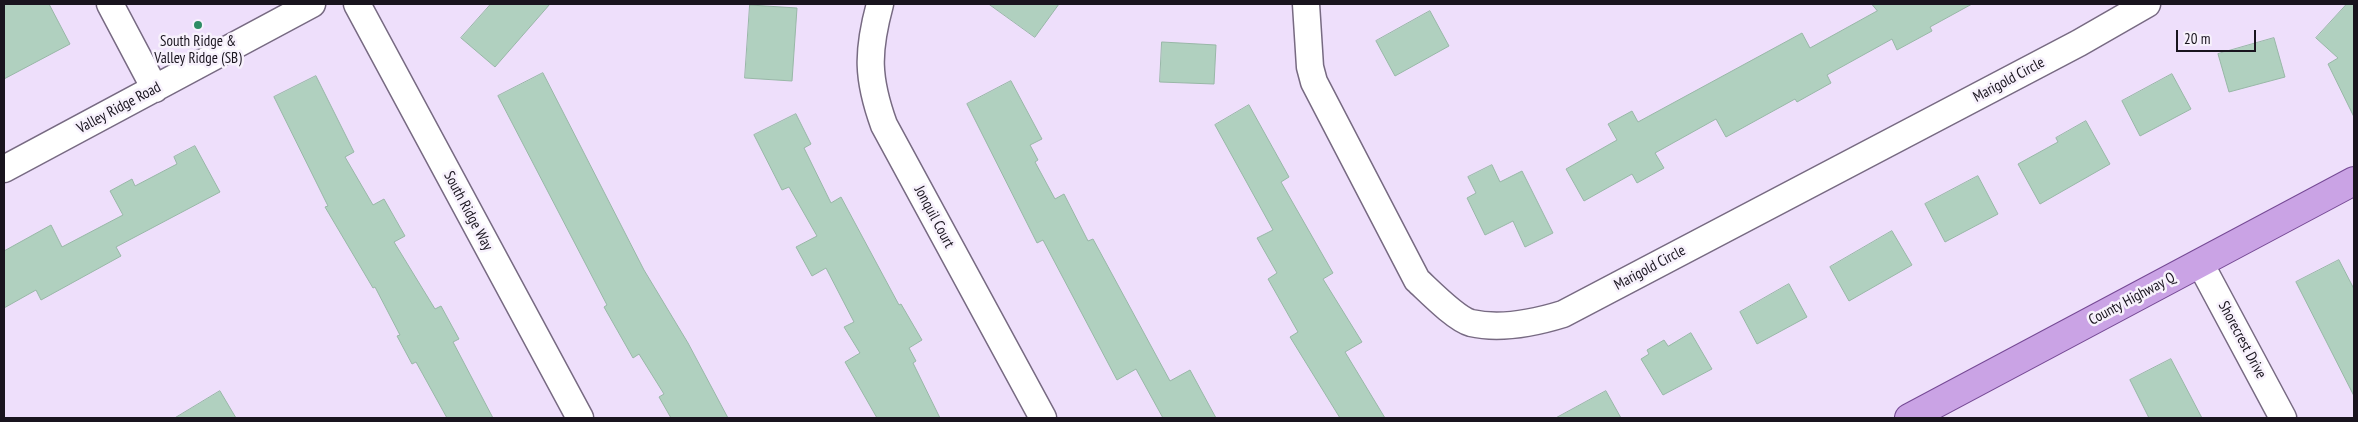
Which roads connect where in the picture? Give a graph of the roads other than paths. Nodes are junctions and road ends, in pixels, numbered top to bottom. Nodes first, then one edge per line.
1 (110, 4) edge
2 (312, 4) edge
3 (357, 4) edge
4 (880, 4) edge
5 (1306, 4) edge
6 (2147, 4) edge
7 (155, 89) junction
8 (4, 169) edge
9 (2354, 181) edge
10 (2200, 263) junction
11 (580, 418) edge
12 (1043, 418) edge
13 (1909, 418) edge
14 (2283, 418) edge

1 - 7 street
2 - 7 street, Valley Ridge Road
3 - 11 street, South Ridge Way
4 - 12 street, Jonquil Court
5 - 6 street, Marigold Circle
7 - 8 street, Valley Ridge Road
9 - 10 main road, County Highway Q
10 - 13 main road, County Highway Q
10 - 14 street, Shorecrest Drive

